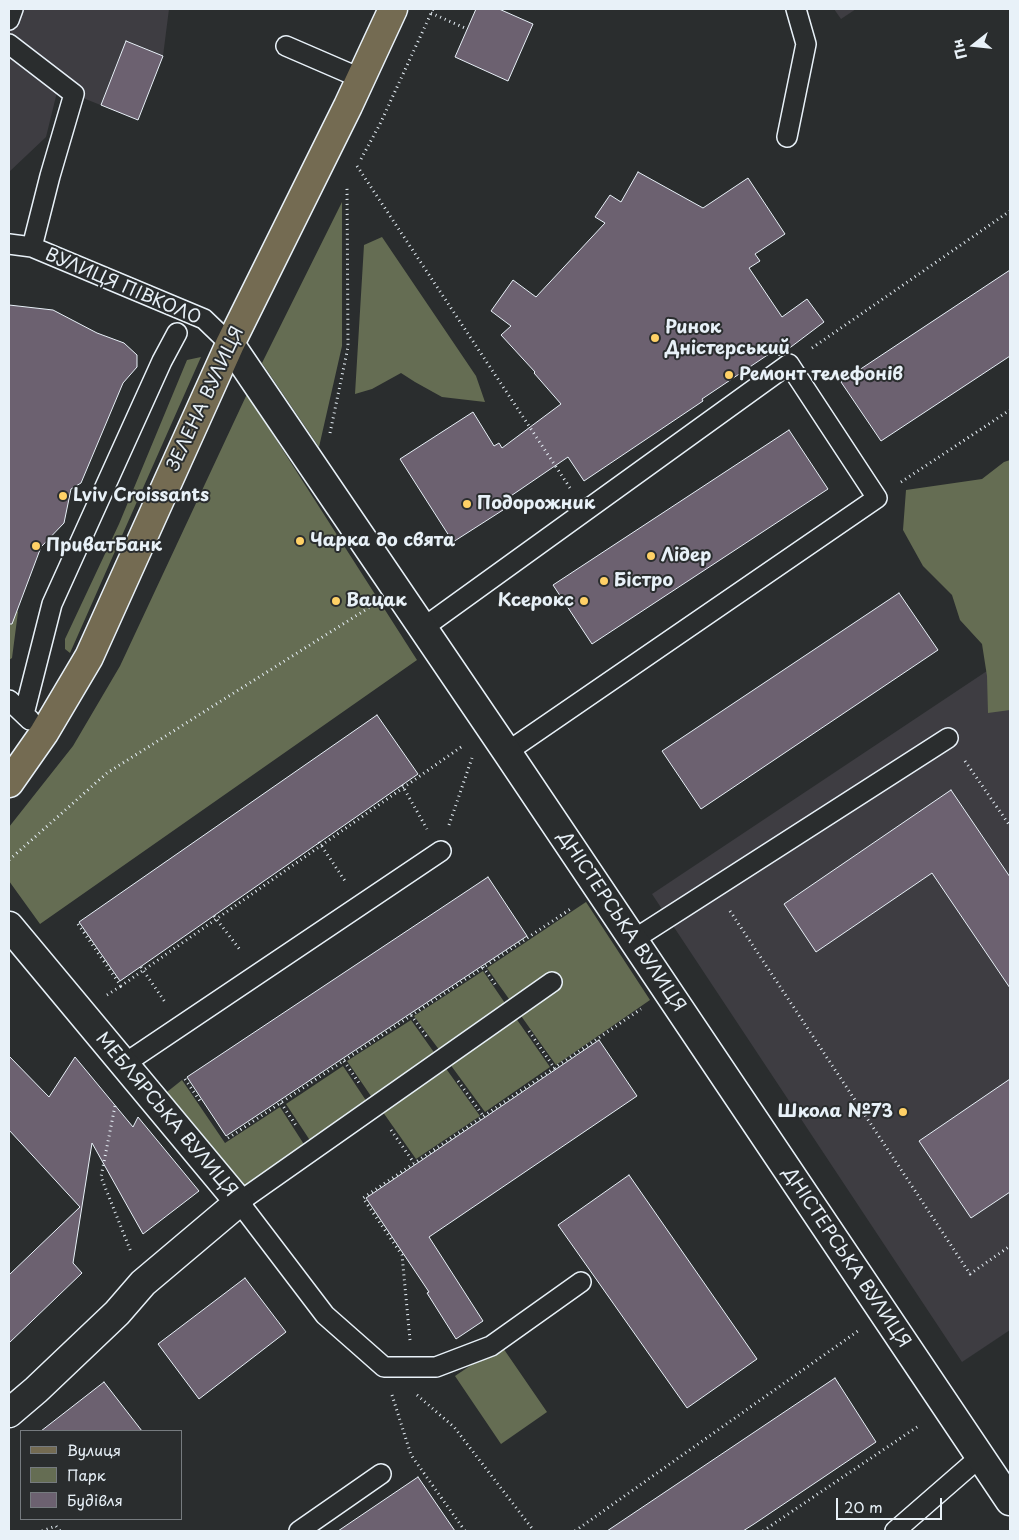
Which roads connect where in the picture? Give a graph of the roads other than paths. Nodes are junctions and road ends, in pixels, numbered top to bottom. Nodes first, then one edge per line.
1 (13, 9) edge
2 (393, 9) edge
3 (796, 9) edge
4 (9, 20) edge
5 (9, 44) edge
6 (286, 46) dead end
7 (360, 78) junction
8 (787, 137) dead end
9 (9, 244) edge
10 (32, 247) junction
11 (177, 333) dead end
12 (230, 344) junction
13 (424, 629) junction
14 (9, 700) edge
15 (24, 714) junction
16 (44, 733) junction
17 (948, 738) road end
18 (507, 752) junction
19 (9, 783) edge
20 (440, 851) road end
21 (9, 926) edge
22 (633, 940) junction
23 (552, 982) dead end
24 (124, 1064) junction
25 (239, 1202) junction
26 (581, 1282) dead end
27 (9, 1413) edge
28 (980, 1457) junction
29 (381, 1474) dead end
30 (1010, 1501) edge
31 (299, 1531) edge
32 (895, 1531) edge

1 - 4 lane
2 - 7 main road, ЗЕЛЕНА ВУЛИЦЯ
3 - 8 lane
5 - 10 lane
6 - 7 lane
7 - 12 main road, ЗЕЛЕНА ВУЛИЦЯ
9 - 10 lane, ВУЛИЦЯ ПІВКОЛО
10 - 12 lane, ВУЛИЦЯ ПІВКОЛО
11 - 15 lane
12 - 13 street, ДНІСТЕРСЬКА ВУЛИЦЯ
12 - 16 main road, ЗЕЛЕНА ВУЛИЦЯ
13 - 18 street, ДНІСТЕРСЬКА ВУЛИЦЯ
13 - 18 lane
14 - 15 lane
15 - 16 lane
16 - 19 main road, ЗЕЛЕНА ВУЛИЦЯ
17 - 22 lane
18 - 22 street, ДНІСТЕРСЬКА ВУЛИЦЯ
20 - 24 lane
21 - 24 street, МЕБЛЯРСЬКА ВУЛИЦЯ
22 - 28 street, ДНІСТЕРСЬКА ВУЛИЦЯ
23 - 25 lane
24 - 25 street, МЕБЛЯРСЬКА ВУЛИЦЯ
25 - 26 lane
25 - 27 street, МЕБЛЯРСЬКА ВУЛИЦЯ
28 - 30 street, ДНІСТЕРСЬКА ВУЛИЦЯ
28 - 32 lane
29 - 31 lane

